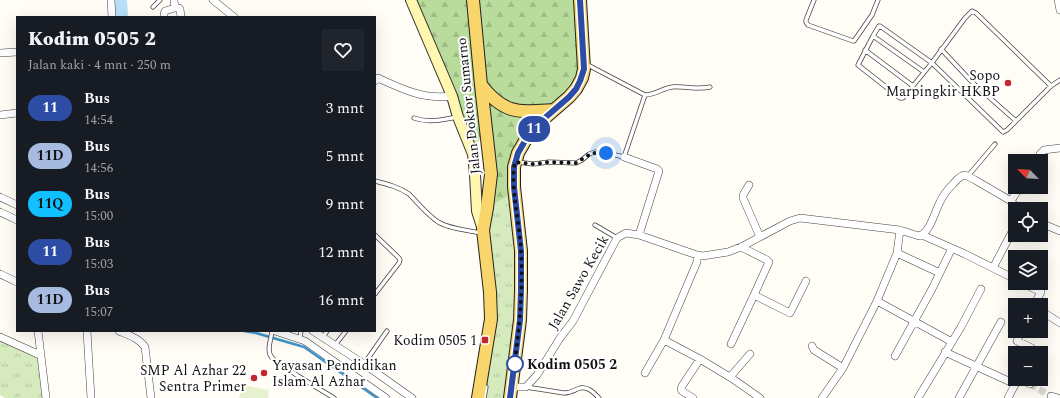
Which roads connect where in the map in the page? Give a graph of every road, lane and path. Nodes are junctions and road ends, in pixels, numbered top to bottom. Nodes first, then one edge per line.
1 (110, 0) edge
2 (160, 0) edge
3 (174, 0) edge
4 (213, 0) edge
5 (411, 0) edge
6 (473, 0) edge
7 (580, 0) edge
8 (814, 0) edge
9 (878, 0) edge
10 (1058, 0) edge
11 (153, 7) dead end
12 (175, 8) junction
13 (1060, 10) edge
14 (112, 16) edge
15 (164, 16) edge
16 (181, 16) edge
17 (233, 16) edge
18 (873, 36) junction
19 (941, 49) junction
20 (865, 50) junction
21 (16, 52) edge
22 (0, 53) edge
23 (583, 62) junction
24 (932, 63) junction
25 (924, 72) junction
26 (376, 78) edge
27 (480, 80) junction
28 (1060, 80) edge
29 (913, 86) junction
30 (1051, 86) junction
31 (710, 87) dead end
32 (645, 95) junction
33 (452, 96) junction
34 (554, 110) junction
35 (16, 113) edge
36 (0, 115) edge
37 (458, 117) junction
38 (414, 118) dead end
39 (1016, 121) junction
40 (995, 144) dead end
41 (1060, 148) edge
42 (1040, 154) edge
43 (624, 157) junction
44 (515, 162) junction
45 (968, 176) junction
46 (376, 180) edge
47 (749, 184) dead end
48 (1016, 194) edge
49 (0, 197) edge
50 (1011, 201) joint
51 (16, 205) edge
52 (0, 212) edge
53 (16, 220) edge
54 (595, 225) dead end
55 (1048, 226) edge
56 (900, 230) junction
57 (1060, 231) edge
58 (483, 232) junction
59 (376, 235) edge
60 (639, 235) junction
61 (922, 236) junction
62 (760, 237) junction
63 (617, 238) junction
64 (1008, 240) edge
65 (741, 247) junction
66 (952, 248) junction
67 (897, 252) junction
68 (697, 255) junction
69 (994, 268) dead end
70 (940, 273) junction
71 (0, 274) edge
72 (1008, 276) edge
73 (806, 281) dead end
74 (16, 282) edge
75 (982, 289) dead end
76 (1037, 290) edge
77 (376, 293) edge
78 (754, 296) junction
79 (1038, 298) edge
80 (877, 301) junction
81 (1048, 315) edge
82 (491, 319) junction
83 (1060, 320) edge
84 (914, 321) junction
85 (1001, 322) dead end
86 (387, 331) dead end
87 (38, 332) edge
88 (87, 332) edge
89 (120, 332) edge
90 (136, 332) edge
91 (273, 332) edge
92 (280, 332) edge
93 (345, 332) edge
94 (325, 334) edge
95 (493, 334) dead end
96 (300, 335) edge
97 (0, 337) edge
98 (1018, 338) edge
99 (137, 340) junction
100 (664, 340) junction
101 (952, 342) junction
102 (731, 344) dead end
103 (336, 345) junction
104 (812, 346) dead end
105 (1028, 346) edge
106 (945, 352) junction
107 (750, 354) dead end
108 (40, 355) junction
109 (894, 356) dead end
110 (700, 359) junction
111 (364, 364) junction
112 (977, 366) junction
113 (843, 368) junction
114 (645, 373) dead end
115 (730, 377) junction
116 (1008, 377) edge
117 (486, 383) dead end
118 (1015, 386) edge
119 (526, 387) junction
120 (752, 391) junction
121 (511, 393) edge
122 (46, 398) edge
123 (91, 398) edge
124 (150, 398) edge
125 (334, 398) edge
126 (386, 398) edge
127 (412, 398) edge
128 (478, 398) edge
129 (484, 398) edge
130 (599, 398) edge
131 (693, 398) edge
132 (747, 398) edge
133 (760, 398) edge
134 (822, 398) edge
135 (918, 398) edge
136 (959, 398) edge
137 (1008, 398) edge

1 - 14 street
2 - 11 lane
3 - 12 street
4 - 17 street
5 - 33 street
6 - 27 main road, Jalan Doktor Sumarno
7 - 23 main road
8 - 9 lane
10 - 13 street
12 - 15 street
12 - 16 street
18 - 20 lane
18 - 24 lane
18 - 25 lane
19 - 24 lane
19 - 30 lane
19 - 39 lane
20 - 29 lane
20 - 29 lane
21 - 22 street
23 - 32 lane
23 - 34 main road
24 - 25 lane
24 - 39 lane
25 - 29 lane
26 - 33 street
27 - 34 main road
27 - 58 main road, Jalan Doktor Sumarno
28 - 30 lane
30 - 39 lane
31 - 32 lane
32 - 43 lane
33 - 37 street
34 - 44 main road
35 - 36 street
37 - 38 lane
37 - 58 street
40 - 45 lane
41 - 42 street
43 - 44 lane
43 - 60 street
44 - 121 main road
45 - 50 street
45 - 61 street
46 - 58 lane
47 - 62 street
48 - 50 street
49 - 51 street
52 - 53 street
54 - 63 lane
55 - 57 street
56 - 61 street, Jalan Sawo Kecik
56 - 62 street, Jalan Sawo Kecik
56 - 67 street
58 - 82 main road, Jalan Doktor Sumarno
59 - 77 lane
60 - 63 street, Jalan Sawo Kecik
60 - 68 street, Jalan Sawo Kecik
61 - 66 street, Jalan Sawo Kecik
62 - 65 street, Jalan Sawo Kecik
63 - 119 street, Jalan Sawo Kecik
64 - 69 street
65 - 68 street, Jalan Sawo Kecik
65 - 78 street
66 - 70 street
66 - 72 street, Jalan Sawo Kecik
67 - 70 street
67 - 80 street
68 - 100 street
70 - 84 street
71 - 74 street
73 - 78 street
75 - 101 street
76 - 79 street
78 - 102 street
80 - 84 street
80 - 113 street
81 - 83 street
82 - 95 lane
82 - 128 main road, Jalan Doktor Sumarno
84 - 101 street
84 - 109 street
85 - 112 street
86 - 111 lane
87 - 108 street
88 - 123 street
89 - 99 street
90 - 99 street
91 - 125 lane
92 - 96 street
93 - 103 lane
94 - 103 street
96 - 126 street
97 - 108 street
98 - 105 street
99 - 124 street
100 - 110 street
100 - 114 street
101 - 106 street
103 - 111 street
104 - 113 street
106 - 112 street
106 - 135 street
107 - 115 street
108 - 122 street
110 - 115 street
110 - 131 street
111 - 127 street
112 - 116 street
112 - 136 street
113 - 134 street
115 - 120 street
117 - 129 lane
118 - 137 street
119 - 121 street
119 - 130 lane
120 - 132 street
120 - 133 street

